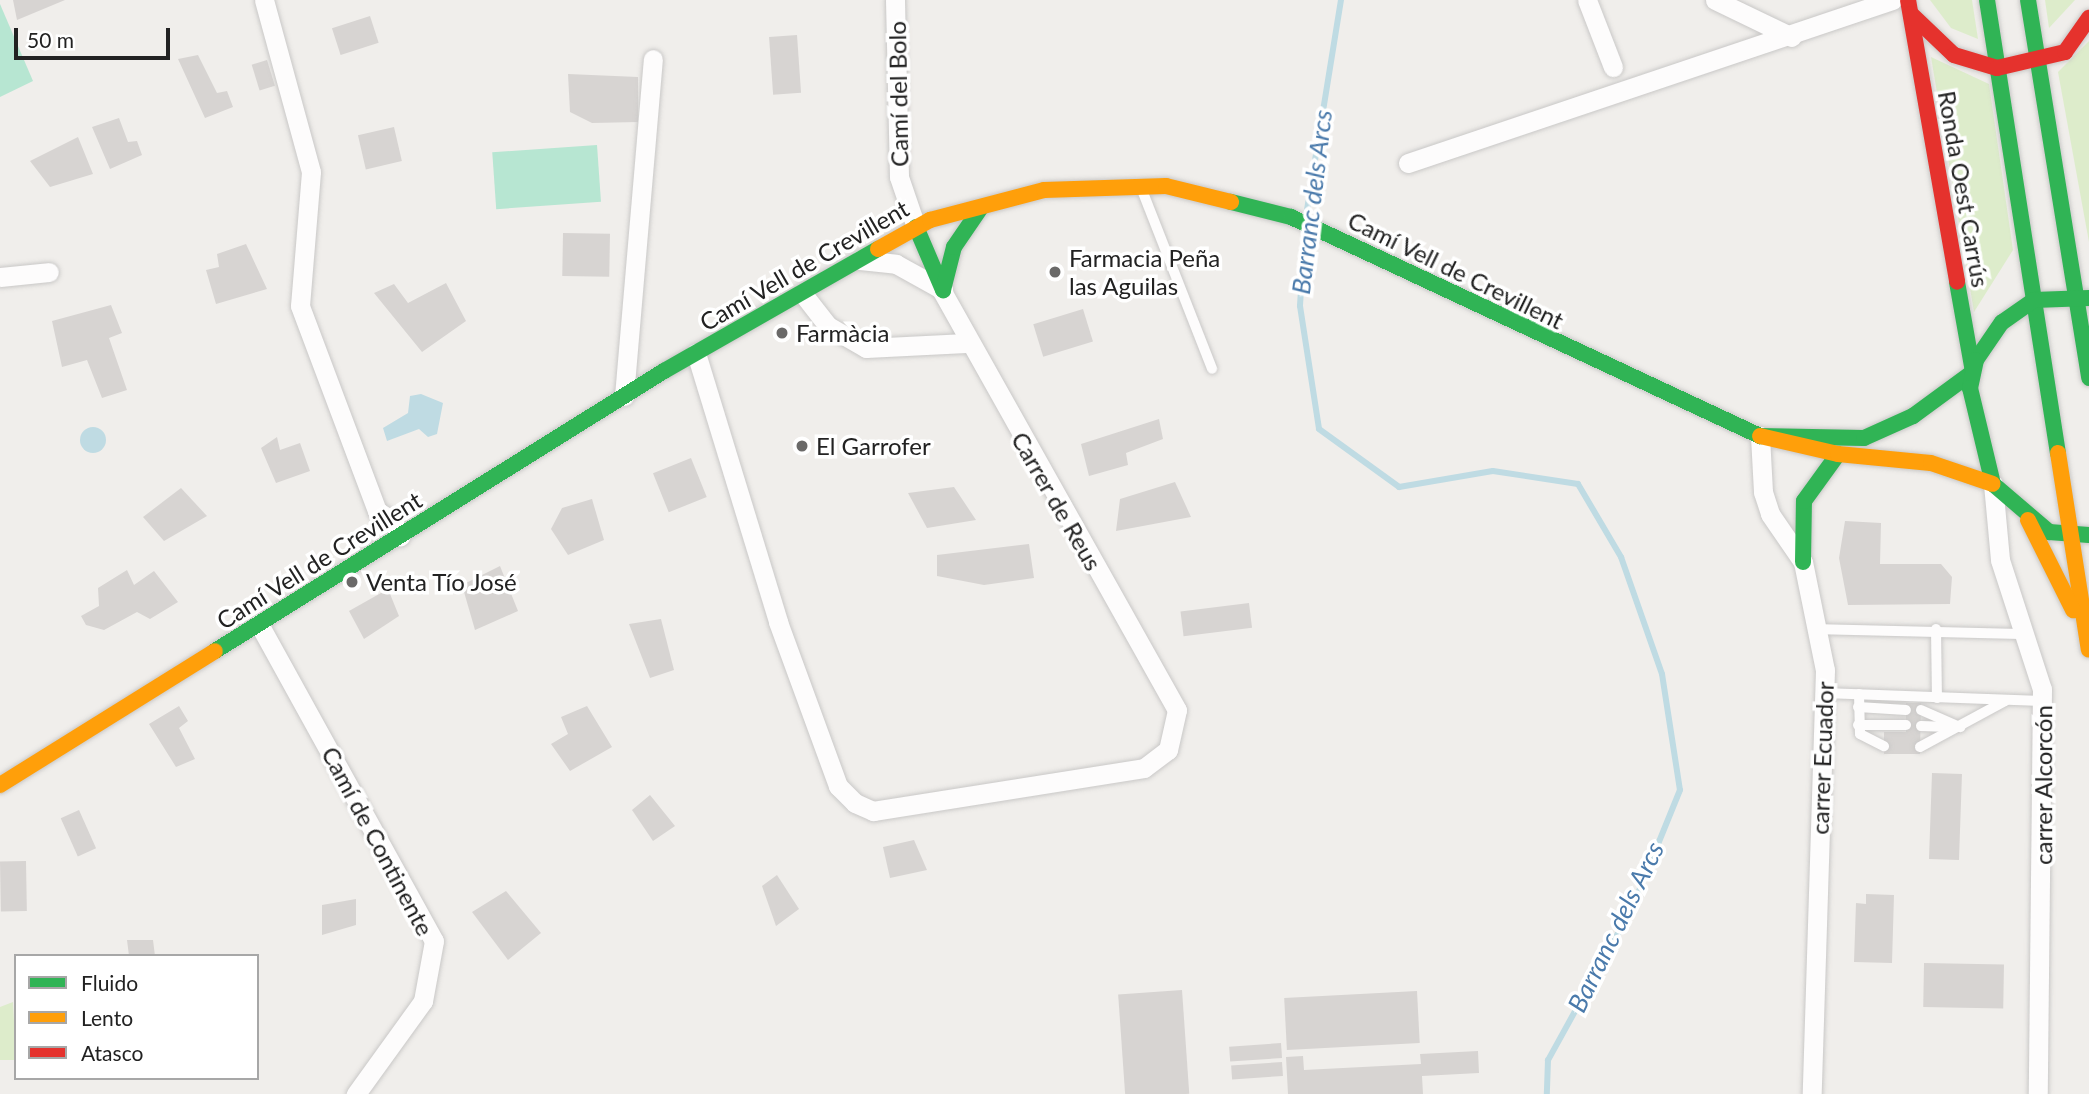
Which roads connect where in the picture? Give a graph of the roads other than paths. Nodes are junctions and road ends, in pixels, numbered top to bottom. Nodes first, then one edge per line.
1 (264, 0) edge
2 (895, 0) edge
3 (1587, 0) edge
4 (1715, 0) edge
5 (1892, 0) edge
6 (1987, 0) edge
7 (2028, 0) edge
8 (1909, 7) edge
9 (2089, 19) edge
10 (1792, 37) junction
11 (653, 59) dead end
12 (2037, 62) junction
13 (1613, 67) dead end
14 (1997, 68) junction
15 (1408, 163) dead end
16 (1141, 185) junction
17 (980, 209) junction
18 (909, 231) junction
19 (860, 260) junction
20 (49, 272) dead end
21 (0, 277) edge
22 (943, 290) junction
23 (803, 294) junction
24 (2084, 295) edge
25 (2034, 300) junction
26 (966, 343) junction
27 (696, 353) junction
28 (1212, 369) dead end
29 (1973, 372) junction
30 (2089, 378) edge
31 (624, 396) junction
32 (1760, 436) junction
33 (1838, 454) junction
34 (1993, 484) junction
35 (2028, 520) junction
36 (2081, 535) edge
37 (400, 536) junction
38 (1803, 562) junction
39 (259, 624) junction
40 (1817, 629) junction
41 (1936, 629) junction
42 (2027, 634) junction
43 (2089, 650) edge
44 (2089, 668) edge
45 (1824, 693) junction
46 (1859, 694) junction
47 (1937, 698) junction
48 (2007, 700) junction
49 (2042, 701) junction
50 (1858, 708) junction
51 (1906, 710) dead end
52 (1921, 710) dead end
53 (1858, 725) junction
54 (1906, 725) dead end
55 (1921, 726) dead end
56 (1960, 727) junction
57 (1884, 746) dead end
58 (1920, 747) dead end
59 (0, 786) edge
60 (356, 1094) edge
61 (1812, 1094) edge
62 (2038, 1094) edge

1 - 37 street
2 - 18 street, Camí del Bolo
3 - 13 street
4 - 10 street
5 - 10 street
6 - 14 main road, Ronda Oest Carrús
7 - 12 main road
8 - 14 main road, Ronda Oest Carrús
8 - 29 main road, Ronda Oest Carrús
9 - 12 main road, Ronda Oest Carrús
10 - 15 street
11 - 31 street
12 - 14 main road, Ronda Oest Carrús
12 - 24 main road
14 - 25 main road, Ronda Oest Carrús
16 - 17 main road, Camí Vell de Crevillent
16 - 28 lane
16 - 32 main road, Camí Vell de Crevillent
17 - 18 main road, Camí Vell de Crevillent
17 - 22 main road
18 - 19 main road, Camí Vell de Crevillent
18 - 22 street, Carrer de Reus
19 - 22 street
19 - 23 main road, Camí Vell de Crevillent
20 - 21 street
22 - 26 street, Carrer de Reus
23 - 26 street
23 - 27 main road, Camí Vell de Crevillent
24 - 25 main road
24 - 30 main road
25 - 29 main road, Ronda Oest Carrús
25 - 36 main road, Ronda Oest Carrús
26 - 27 street, Carrer de Reus
27 - 31 main road, Camí Vell de Crevillent
29 - 32 main road, Camí Vell de Crevillent
29 - 34 main road, Ronda Oest Carrús
31 - 37 main road, Camí Vell de Crevillent
32 - 33 main road
32 - 38 street, carrer Ecuador
33 - 34 main road
33 - 38 main road
34 - 35 main road, Ronda Oest Carrús
34 - 42 street, carrer Alcorcón
35 - 36 main road, Ronda Oest Carrús
35 - 44 main road, Ronda Oest Carrús
36 - 43 main road, Ronda Oest Carrús
37 - 39 main road, Camí Vell de Crevillent
38 - 40 street, carrer Ecuador
39 - 59 main road, Camí Vell de Crevillent
39 - 60 street, Camí de Continente
40 - 41 lane
40 - 45 street, carrer Ecuador
41 - 42 lane
41 - 47 lane
42 - 49 street, carrer Alcorcón
45 - 46 lane
45 - 61 street, carrer Ecuador
46 - 47 lane
46 - 50 lane
47 - 48 lane
48 - 49 lane
48 - 56 lane
49 - 62 street, carrer Alcorcón
50 - 51 lane
50 - 53 lane
52 - 56 lane
53 - 54 lane
53 - 57 lane
55 - 56 lane
56 - 58 lane

